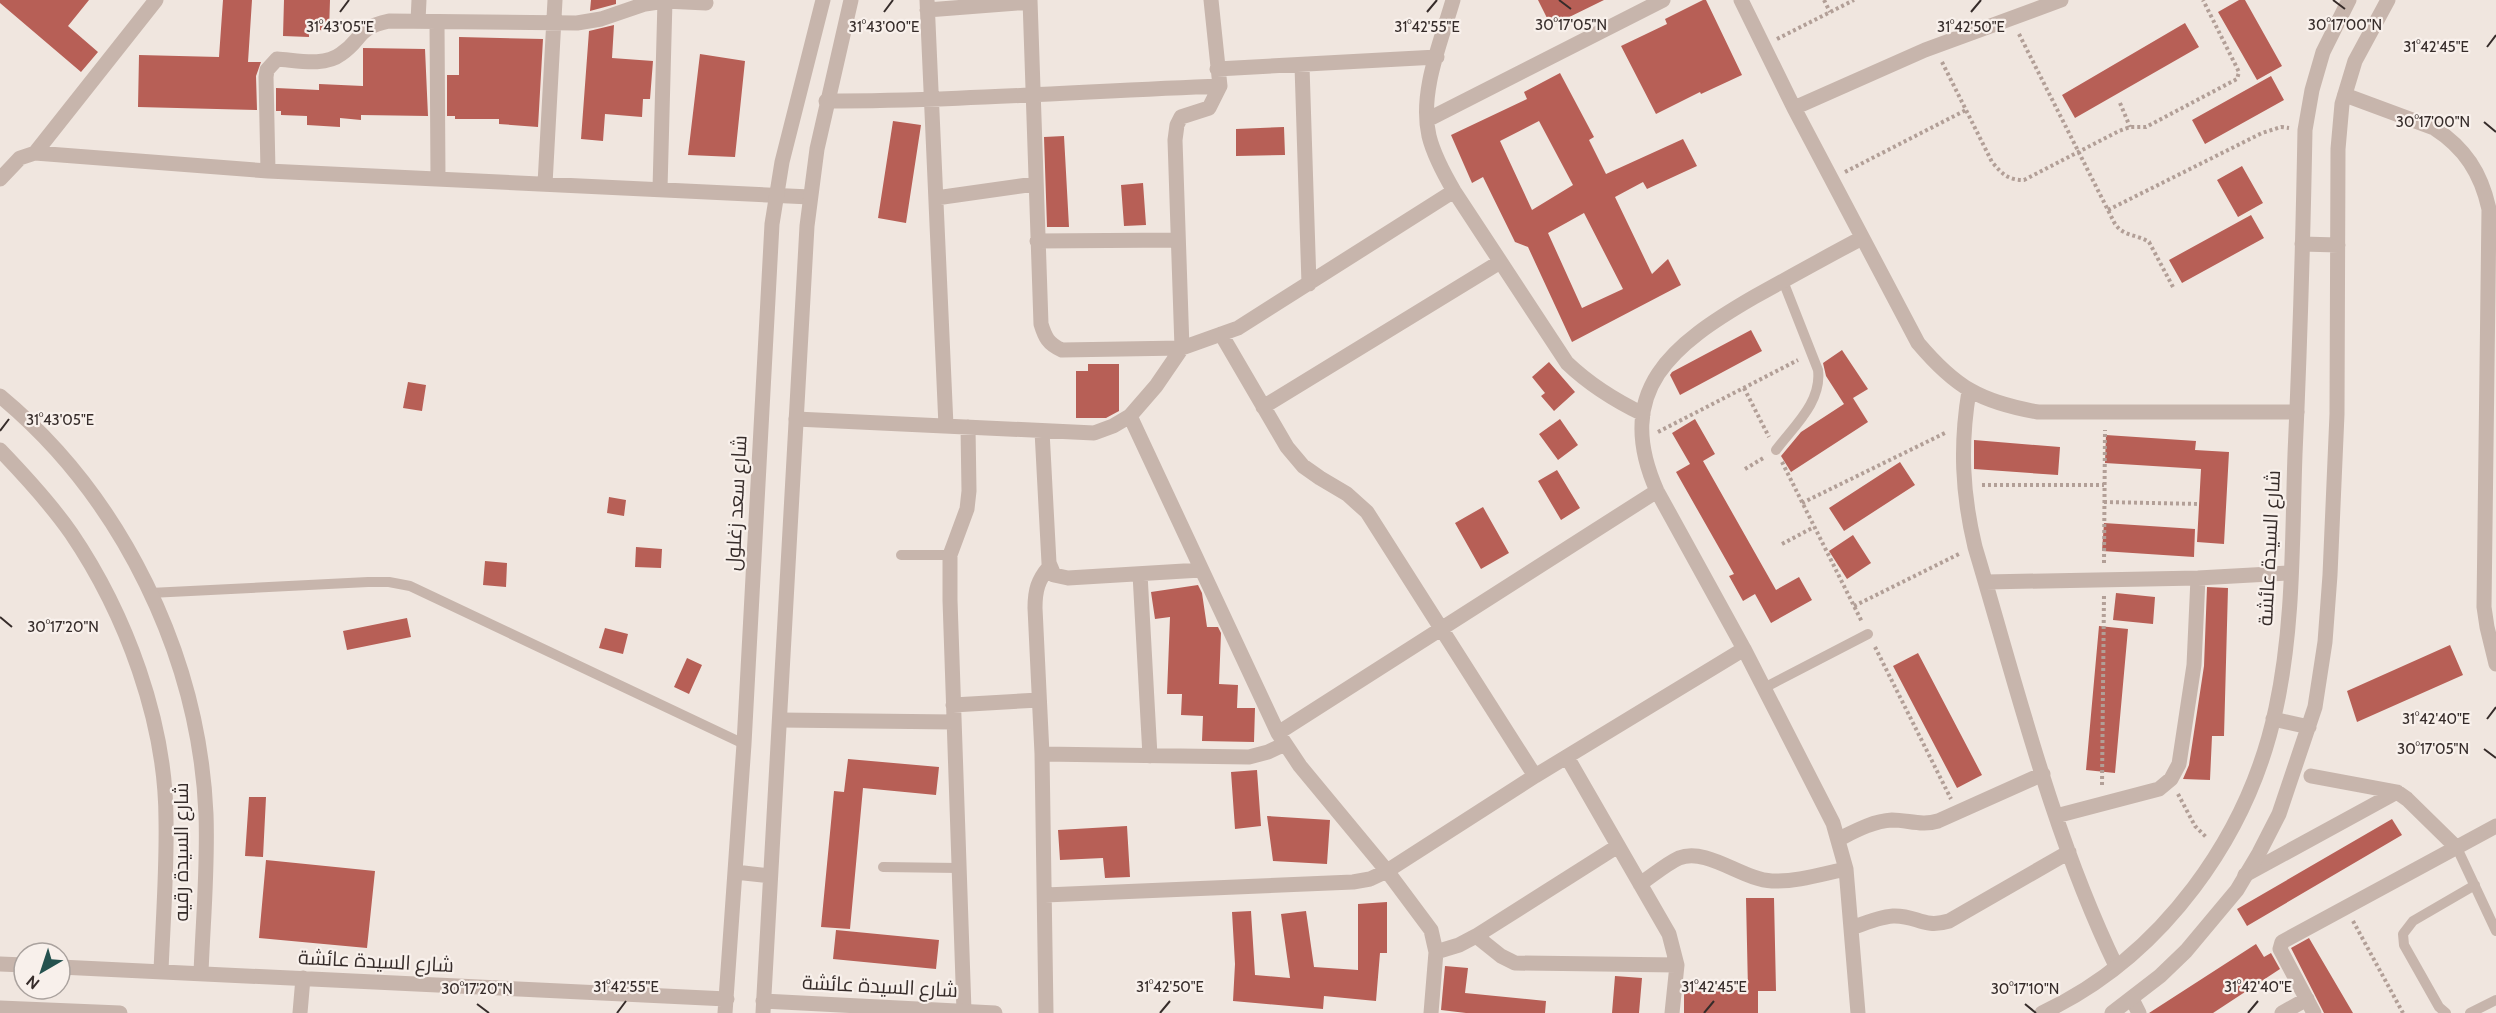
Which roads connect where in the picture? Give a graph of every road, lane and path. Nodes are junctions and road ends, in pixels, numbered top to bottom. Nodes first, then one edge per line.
1 (156, 0) edge
2 (419, 0) edge
3 (555, 0) edge
4 (665, 0) edge
5 (823, 0) edge
6 (851, 0) edge
7 (1211, 0) edge
8 (1453, 0) edge
9 (1663, 0) edge
10 (1741, 0) edge
11 (1824, 0) edge
12 (1854, 0) edge
13 (2061, 0) edge
14 (2203, 0) edge
15 (2349, 0) edge
16 (2388, 0) edge
17 (1030, 1) edge
18 (706, 3) dead end
19 (927, 5) edge
20 (2027, 5) edge
21 (1830, 12) junction
22 (2011, 17) junction
23 (418, 21) junction
24 (437, 22) junction
25 (554, 23) junction
26 (1763, 46) junction
27 (1934, 46) junction
28 (1437, 57) junction
29 (1302, 66) junction
30 (1217, 69) junction
31 (1220, 86) junction
32 (1034, 93) junction
33 (2345, 95) junction
34 (826, 101) junction
35 (931, 101) junction
36 (2120, 103) dead end
37 (1794, 108) junction
38 (1966, 110) junction
39 (1427, 120) junction
40 (2130, 127) junction
41 (2305, 130) junction
42 (35, 153) junction
43 (2079, 153) junction
44 (268, 171) junction
45 (438, 178) junction
46 (0, 179) edge
47 (1831, 179) junction
48 (545, 184) junction
49 (1035, 184) junction
50 (660, 189) junction
51 (1454, 191) junction
52 (776, 195) junction
53 (810, 197) junction
54 (936, 198) junction
55 (2108, 210) junction
56 (1862, 238) junction
57 (1178, 240) junction
58 (1037, 241) junction
59 (2302, 244) junction
60 (2338, 244) junction
61 (1500, 262) junction
62 (1783, 281) junction
63 (1310, 284) junction
64 (2173, 287) dead end
65 (1221, 334) junction
66 (1182, 348) junction
67 (1811, 353) junction
68 (1744, 387) junction
69 (1969, 391) junction
70 (0, 396) edge
71 (1263, 407) junction
72 (2105, 411) junction
73 (2297, 412) junction
74 (1643, 414) junction
75 (1130, 416) junction
76 (796, 419) junction
77 (1964, 424) junction
78 (946, 426) junction
79 (968, 427) junction
80 (1041, 431) junction
81 (1642, 441) junction
82 (0, 450) edge
83 (1776, 450) junction
84 (1745, 469) dead end
85 (1963, 485) junction
86 (2104, 485) junction
87 (1657, 491) junction
88 (2104, 502) junction
89 (1802, 503) junction
90 (2200, 504) dead end
91 (1814, 527) junction
92 (1782, 544) dead end
93 (1975, 547) junction
94 (901, 555) dead end
95 (950, 555) junction
96 (1049, 567) junction
97 (1201, 570) junction
98 (2290, 573) junction
99 (1140, 574) junction
100 (2198, 578) junction
101 (2104, 580) junction
102 (1986, 582) junction
103 (150, 592) junction
104 (1854, 606) junction
105 (1443, 630) junction
106 (1868, 634) junction
107 (1744, 649) junction
108 (2496, 664) edge
109 (1764, 688) junction
110 (1039, 700) junction
111 (953, 705) junction
112 (2273, 719) junction
113 (780, 720) junction
114 (954, 722) junction
115 (2309, 728) junction
116 (1282, 739) junction
117 (744, 744) junction
118 (1042, 754) junction
119 (1150, 756) junction
120 (1567, 757) junction
121 (2043, 774) junction
122 (1535, 776) junction
123 (2311, 776) dead end
124 (2171, 780) junction
125 (2397, 792) junction
126 (2102, 804) junction
127 (1958, 813) junction
128 (2056, 816) junction
129 (2496, 826) edge
130 (1839, 839) junction
131 (1618, 846) junction
132 (2221, 848) junction
133 (2457, 848) junction
134 (2069, 852) junction
135 (882, 867) dead end
136 (959, 868) junction
137 (1846, 869) junction
138 (1387, 871) junction
139 (735, 872) junction
140 (2246, 875) junction
141 (770, 876) junction
142 (1640, 884) junction
143 (2475, 885) junction
144 (1045, 895) junction
145 (2346, 908) junction
146 (1852, 928) junction
147 (2496, 931) edge
148 (1476, 936) junction
149 (1436, 952) junction
150 (1677, 965) junction
151 (2116, 966) junction
152 (72, 967) edge
153 (161, 971) junction
154 (201, 973) junction
155 (303, 978) junction
156 (2496, 1000) edge
157 (726, 1006) edge
158 (2136, 1006) edge
159 (2310, 1006) edge
160 (763, 1007) edge
161 (0, 1008) edge
162 (839, 1009) edge
163 (964, 1011) junction
164 (120, 1013) edge
165 (300, 1013) edge
166 (995, 1013) edge
167 (1046, 1013) edge
168 (1431, 1013) edge
169 (1672, 1013) edge
170 (1858, 1013) edge
171 (2042, 1013) edge
172 (2112, 1013) edge
173 (2282, 1013) edge
174 (2403, 1013) edge
175 (2445, 1013) edge
176 (2470, 1013) edge

1 - 42 street
2 - 23 street
3 - 25 street
4 - 18 street
4 - 25 street
4 - 50 street
5 - 52 street, شارع سعد زغلول
6 - 34 street
7 - 30 street
8 - 28 street
9 - 39 street
10 - 26 street
11 - 21 path
12 - 21 path
13 - 20 street
14 - 40 path
15 - 41 street, شارع السيدة عائشة
16 - 33 street
17 - 19 street
17 - 32 street
19 - 35 street
20 - 22 street
21 - 26 path
22 - 27 street
22 - 43 path
23 - 24 street
23 - 44 street
24 - 25 street
24 - 45 street
25 - 48 street
26 - 37 street
27 - 37 street
27 - 38 path
28 - 29 street
28 - 39 street
29 - 30 street
29 - 63 street
30 - 31 street
31 - 32 street
31 - 57 street
32 - 35 street
32 - 49 street
33 - 60 street
33 - 108 street
34 - 35 street
34 - 53 street
35 - 54 street
36 - 40 path
37 - 47 street
38 - 43 path
38 - 47 path
39 - 51 street
40 - 43 path
41 - 55 path
41 - 59 street, شارع السيدة عائشة
42 - 44 street
42 - 46 street
43 - 55 path
44 - 45 street
45 - 48 street
47 - 56 street
48 - 50 street
49 - 54 street
49 - 58 street
50 - 52 street
51 - 61 street
51 - 63 street
52 - 53 street
52 - 117 street, شارع سعد زغلول
53 - 76 street
54 - 78 street
55 - 64 path
56 - 62 street
56 - 69 street
57 - 58 street
57 - 66 street
58 - 66 street
59 - 60 street
59 - 73 street, شارع السيدة عائشة
60 - 115 street
61 - 71 street
61 - 74 street
62 - 67 lane
62 - 74 street
63 - 65 street
65 - 66 street
65 - 71 street
66 - 75 street
67 - 68 path
67 - 83 lane
68 - 81 path
68 - 83 path
69 - 72 street
69 - 77 street
70 - 103 street, شارع السيدة رقيه
71 - 105 street
72 - 73 street
72 - 86 path
73 - 98 street, شارع السيدة عائشة
74 - 81 street
75 - 80 street
75 - 97 street
76 - 78 street
76 - 113 street
77 - 85 street
77 - 89 path
78 - 79 street
79 - 80 street
79 - 95 street
80 - 96 street
81 - 87 street
82 - 153 street, شارع السيدة رقيه
83 - 84 path
83 - 89 path
85 - 86 path
85 - 93 street
86 - 88 path
87 - 105 street
87 - 107 street
88 - 90 path
88 - 101 path
89 - 91 path
91 - 92 path
91 - 104 path
93 - 102 street
93 - 104 path
94 - 95 lane
95 - 111 street
96 - 99 street
96 - 110 street
97 - 99 street
97 - 116 street
98 - 100 street
98 - 112 street, شارع السيدة عائشة
99 - 119 street
100 - 101 street
100 - 124 street
101 - 102 street
101 - 126 path
102 - 121 street
103 - 117 lane
103 - 154 street, شارع السيدة رقيه
104 - 106 path
105 - 116 street
105 - 122 street
106 - 109 lane
106 - 127 path
107 - 109 street
107 - 120 street
109 - 130 street
110 - 111 street
110 - 118 street
111 - 114 street
112 - 115 street
112 - 132 street, شارع السيدة عائشة
113 - 114 street
113 - 141 street
114 - 136 street
115 - 140 street
116 - 119 street
116 - 138 street
117 - 139 street, شارع سعد زغلول
118 - 119 street
118 - 144 street
120 - 122 street
120 - 131 street
121 - 127 street
121 - 128 street
122 - 138 street
123 - 125 street
124 - 126 street
124 - 132 path
125 - 133 street
125 - 140 street
126 - 128 street
127 - 130 street
128 - 134 street
129 - 133 street
130 - 137 street
131 - 142 street
131 - 148 street
132 - 151 street, شارع السيدة عائشة
133 - 143 lane
133 - 145 street
134 - 146 street
134 - 151 street
135 - 136 lane
136 - 163 street
137 - 142 street
137 - 146 street
138 - 144 street
138 - 149 street
139 - 141 street
139 - 157 street, شارع سعد زغلول
140 - 158 street
141 - 160 street
142 - 150 street
143 - 147 lane
143 - 175 lane
144 - 167 street
145 - 159 street
145 - 174 path
146 - 170 street
148 - 149 street
148 - 150 street
149 - 168 street
150 - 169 street
151 - 171 street, شارع السيدة عائشة
152 - 153 street, شارع السيدة عائشة
153 - 154 street, شارع السيدة عائشة
154 - 155 street, شارع السيدة عائشة
155 - 157 street, شارع السيدة عائشة
155 - 165 street
156 - 176 lane
158 - 172 street
159 - 173 street
160 - 162 street, شارع السيدة عائشة
161 - 164 street
162 - 163 street, شارع السيدة عائشة
163 - 166 street, شارع السيدة عائشة

